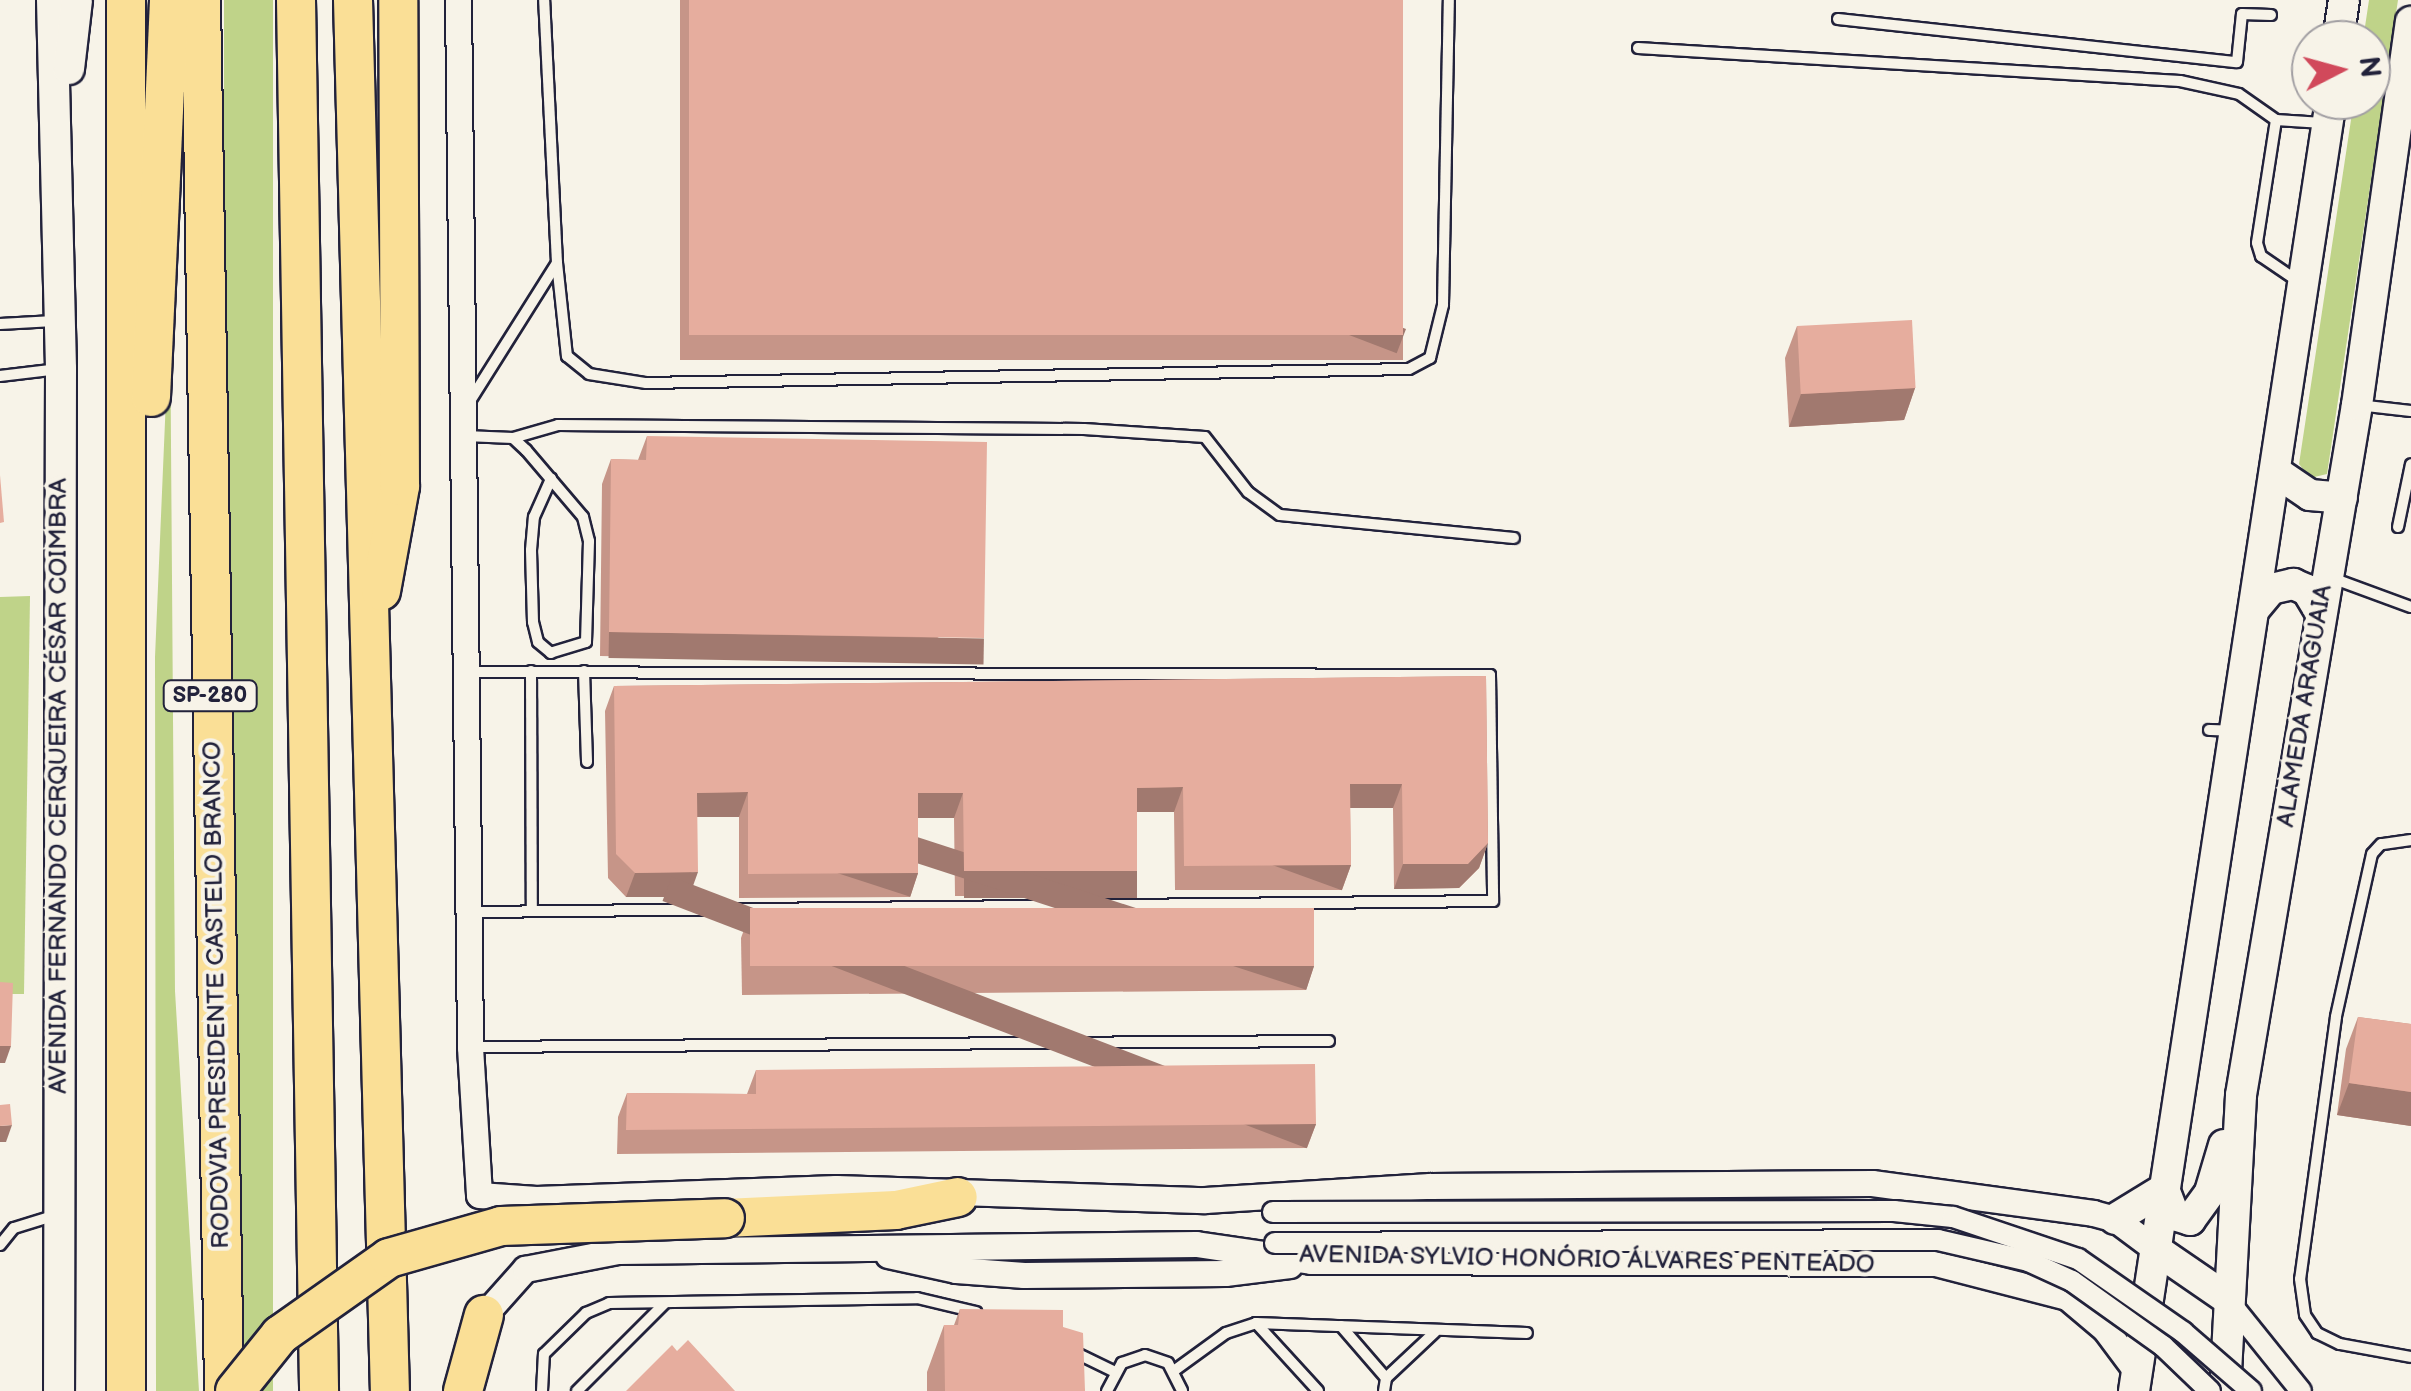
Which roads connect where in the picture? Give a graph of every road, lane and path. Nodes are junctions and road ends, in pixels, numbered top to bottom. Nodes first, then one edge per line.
1 (52, 0) edge
2 (77, 0) edge
3 (126, 0) edge
4 (169, 0) edge
5 (200, 0) edge
6 (296, 0) edge
7 (353, 0) edge
8 (398, 0) edge
9 (458, 0) edge
10 (544, 0) edge
11 (1449, 0) edge
12 (2271, 15) dead end
13 (1838, 19) dead end
14 (2411, 22) edge
15 (1638, 48) dead end
16 (2291, 118) edge
17 (2276, 120) junction
18 (2329, 120) edge
19 (2401, 171) edge
20 (55, 181) junction
21 (557, 264) junction
22 (2301, 284) junction
23 (60, 321) junction
24 (0, 324) edge
25 (60, 369) junction
26 (0, 376) edge
27 (2357, 405) junction
28 (463, 410) junction
29 (2411, 411) edge
30 (464, 436) junction
31 (513, 438) junction
32 (2411, 464) edge
33 (2276, 472) junction
34 (551, 479) junction
35 (2342, 498) junction
36 (2398, 527) dead end
37 (1514, 538) dead end
38 (2326, 576) junction
39 (2256, 607) junction
40 (2411, 607) edge
41 (2319, 610) junction
42 (372, 622) junction
43 (584, 671) junction
44 (466, 672) junction
45 (531, 672) junction
46 (587, 762) dead end
47 (2411, 840) edge
48 (532, 911) junction
49 (472, 912) junction
50 (1329, 1040) dead end
51 (470, 1047) junction
52 (2241, 1094) junction
53 (1918, 1187) junction
54 (2164, 1189) junction
55 (958, 1197) junction
56 (1205, 1200) junction
57 (124, 1212) junction
58 (58, 1214) junction
59 (2115, 1219) junction
60 (1196, 1244) junction
61 (0, 1246) edge
62 (849, 1246) junction
63 (2158, 1251) junction
64 (1312, 1261) junction
65 (1912, 1263) junction
66 (2225, 1297) junction
67 (665, 1302) junction
68 (484, 1315) junction
69 (992, 1316) edge
70 (1256, 1322) junction
71 (1341, 1326) junction
72 (1434, 1332) junction
73 (1527, 1333) dead end
74 (1062, 1346) edge
75 (2411, 1356) edge
76 (1175, 1370) junction
77 (1113, 1372) junction
78 (1386, 1378) junction
79 (2133, 1384) edge
80 (1183, 1390) edge
81 (59, 1391) edge
82 (126, 1391) edge
83 (224, 1391) edge
84 (235, 1391) edge
85 (319, 1391) edge
86 (390, 1391) edge
87 (463, 1391) edge
88 (484, 1391) edge
89 (542, 1391) edge
90 (576, 1391) edge
91 (1107, 1391) edge
92 (1318, 1391) edge
93 (1384, 1391) edge
94 (2210, 1391) edge
95 (2226, 1391) edge
96 (2251, 1391) edge
97 (2301, 1391) edge

1 - 20 main road
2 - 20 main road
3 - 57 highway
4 - 57 highway
5 - 83 highway, RODOVIA PRESIDENTE CASTELO BRANCO / SP-280
6 - 85 highway
7 - 42 highway
8 - 42 highway
9 - 28 street
10 - 21 lane
11 - 21 lane
12 - 13 lane
14 - 19 main road, ALAMEDA ARAGUAIA
15 - 17 lane
16 - 17 lane
17 - 22 lane
18 - 22 main road
19 - 27 main road, ALAMEDA ARAGUAIA
20 - 23 main road, AVENIDA FERNANDO CERQUEIRA CÉSAR COIMBRA
21 - 28 lane
22 - 33 main road
23 - 24 lane
23 - 25 main road, AVENIDA FERNANDO CERQUEIRA CÉSAR COIMBRA
25 - 26 lane
25 - 58 main road, AVENIDA FERNANDO CERQUEIRA CÉSAR COIMBRA
27 - 29 lane
27 - 35 main road, ALAMEDA ARAGUAIA
28 - 30 street
30 - 31 lane
30 - 44 street
31 - 34 lane
31 - 37 lane
32 - 36 lane
33 - 35 main road
33 - 39 main road
34 - 34 lane
35 - 38 main road, ALAMEDA ARAGUAIA
38 - 40 lane
38 - 41 main road, ALAMEDA ARAGUAIA
39 - 41 main road
39 - 54 main road
41 - 52 main road, ALAMEDA ARAGUAIA
42 - 86 highway
43 - 45 lane
43 - 46 lane
43 - 48 lane
44 - 45 lane
44 - 49 street
45 - 48 lane
47 - 75 lane
48 - 49 lane
49 - 51 street
50 - 51 lane
51 - 55 street
52 - 54 main road
52 - 66 main road, ALAMEDA ARAGUAIA
53 - 56 street
53 - 59 street
53 - 65 street
54 - 59 main road
54 - 63 main road
55 - 56 street
55 - 84 highway, bridge
56 - 96 street, bridge
57 - 82 highway
58 - 61 lane
58 - 81 main road, AVENIDA FERNANDO CERQUEIRA CÉSAR COIMBRA
59 - 63 street
60 - 62 street, AVENIDA SYLVIO HONÓRIO ÁLVARES PENTEADO
60 - 64 street, AVENIDA SYLVIO HONÓRIO ÁLVARES PENTEADO
60 - 94 street, bridge
62 - 64 street
62 - 68 street, AVENIDA SYLVIO HONÓRIO ÁLVARES PENTEADO
63 - 66 main road
63 - 79 main road
64 - 65 street, AVENIDA SYLVIO HONÓRIO ÁLVARES PENTEADO
65 - 79 street, AVENIDA SYLVIO HONÓRIO ÁLVARES PENTEADO
66 - 95 main road, ALAMEDA ARAGUAIA
66 - 97 street
67 - 69 lane
67 - 89 lane
67 - 90 lane
68 - 87 highway
68 - 88 main road
70 - 71 lane
70 - 76 lane
70 - 92 lane
71 - 72 lane
71 - 78 lane
72 - 73 lane
72 - 78 lane
74 - 77 lane
76 - 77 lane
76 - 80 lane
77 - 91 lane
78 - 93 lane

